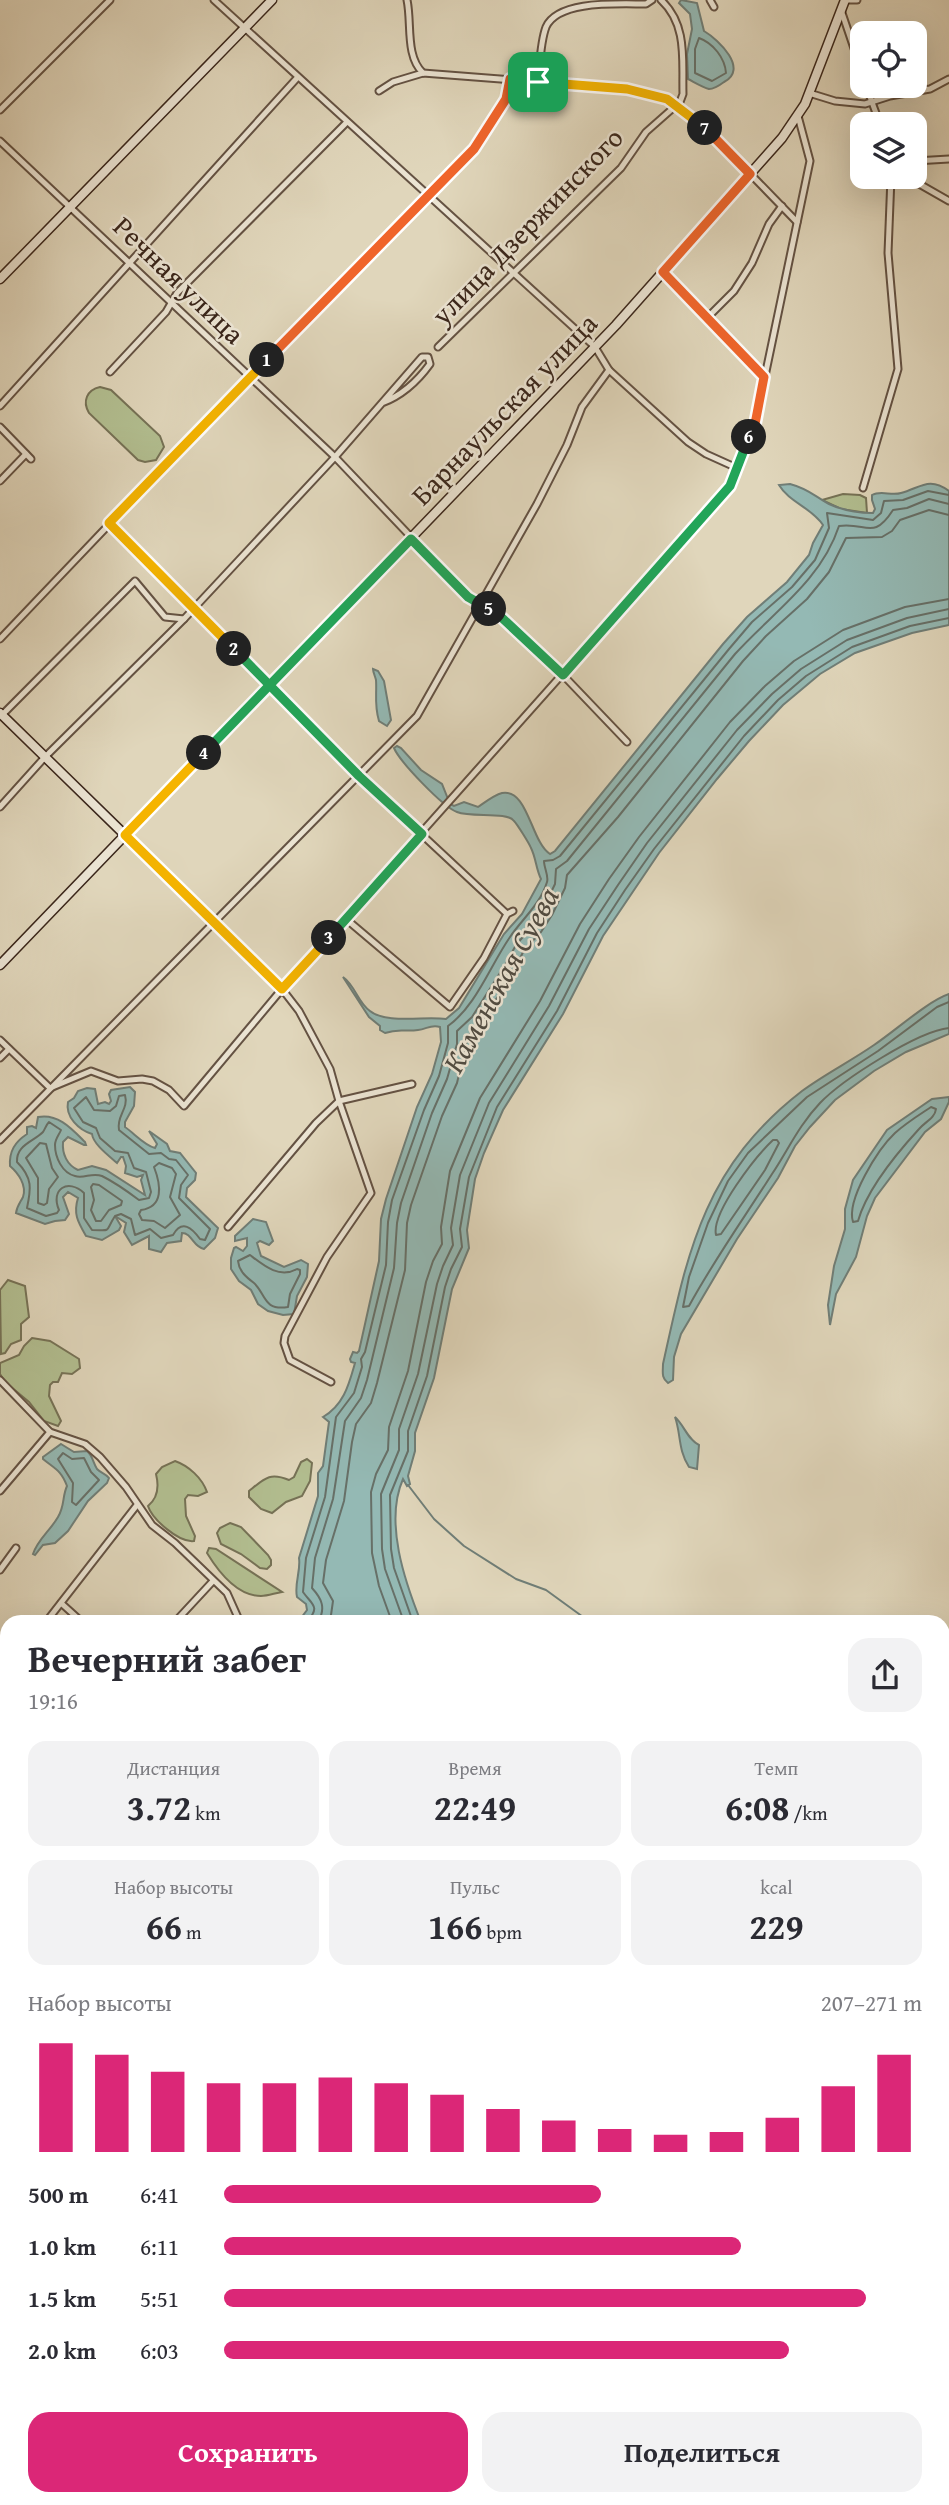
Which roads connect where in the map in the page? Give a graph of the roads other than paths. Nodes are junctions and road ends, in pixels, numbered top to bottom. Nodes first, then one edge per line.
1 (110, 0) edge
2 (214, 0) edge
3 (272, 0) edge
4 (407, 0) edge
5 (652, 0) edge
6 (661, 0) edge
7 (709, 0) edge
8 (844, 0) edge
9 (858, 0) edge
10 (714, 7) dead end
11 (841, 10) junction
12 (244, 29) junction
13 (850, 37) edge
14 (423, 73) junction
15 (298, 77) junction
16 (510, 79) junction
17 (949, 79) edge
18 (538, 82) junction
19 (379, 91) dead end
20 (809, 93) junction
21 (870, 98) edge
22 (872, 102) junction
23 (676, 104) junction
24 (0, 110) edge
25 (876, 112) edge
26 (798, 116) junction
27 (347, 122) junction
28 (0, 141) edge
29 (949, 159) edge
30 (927, 160) edge
31 (750, 174) junction
32 (927, 188) edge
33 (891, 189) edge
34 (429, 196) junction
35 (949, 201) edge
36 (71, 206) junction
37 (782, 206) junction
38 (797, 222) junction
39 (129, 261) junction
40 (663, 272) junction
41 (513, 273) junction
42 (0, 279) edge
43 (173, 303) junction
44 (707, 318) junction
45 (438, 347) dead end
46 (595, 347) junction
47 (609, 370) junction
48 (110, 372) dead end
49 (250, 377) junction
50 (764, 377) junction
51 (382, 403) junction
52 (0, 406) edge
53 (0, 427) edge
54 (335, 457) junction
55 (737, 468) junction
56 (0, 481) edge
57 (863, 488) dead end
58 (109, 523) junction
59 (411, 539) junction
60 (480, 603) junction
61 (193, 608) junction
62 (184, 619) junction
63 (0, 639) edge
64 (563, 675) junction
65 (270, 686) junction
66 (1, 715) edge
67 (627, 742) dead end
68 (45, 757) junction
69 (359, 776) junction
70 (0, 807) edge
71 (422, 834) junction
72 (125, 835) junction
73 (346, 919) junction
74 (214, 922) junction
75 (0, 964) edge
76 (282, 989) junction
77 (0, 1040) edge
78 (9, 1049) junction
79 (0, 1058) edge
80 (412, 1084) dead end
81 (50, 1088) junction
82 (339, 1101) junction
83 (0, 1140) edge
84 (228, 1227) dead end
85 (331, 1382) dead end
86 (1, 1384) edge
87 (50, 1432) junction
88 (0, 1491) edge
89 (137, 1505) junction
90 (16, 1548) dead end
91 (0, 1570) edge
92 (213, 1581) junction
93 (61, 1603) junction
94 (52, 1615) edge
95 (74, 1615) edge
96 (181, 1615) edge
97 (237, 1615) edge

1 - 24 street
2 - 12 street
3 - 12 street
4 - 14 street
5 - 18 street
6 - 23 street
7 - 10 street
8 - 9 street, Барнаульская улица
8 - 11 street, Барнаульская улица
11 - 13 street
11 - 20 street, Барнаульская улица
12 - 15 street
12 - 36 street
14 - 16 street
14 - 19 street
15 - 27 street
15 - 39 street
16 - 18 street
16 - 34 street
17 - 22 street
18 - 23 street
20 - 22 street
20 - 26 street, Барнаульская улица
21 - 22 street
22 - 25 street
23 - 31 street
23 - 41 street, улица Дзержинского
26 - 31 street, Барнаульская улица
26 - 38 street
27 - 34 street
27 - 43 street
28 - 36 street, Речная улица
29 - 30 street
31 - 37 street
31 - 40 street, Барнаульская улица
32 - 35 street
33 - 57 street
34 - 41 street
34 - 49 street
36 - 39 street, Речная улица
36 - 42 street
37 - 38 street
37 - 44 street
38 - 50 street
39 - 43 street, Речная улица
39 - 52 street
40 - 44 street
40 - 46 street, Барнаульская улица
41 - 45 street, улица Дзержинского
41 - 46 street
43 - 48 street
43 - 49 street, Речная улица
44 - 50 street
46 - 47 street
46 - 59 street, Барнаульская улица
47 - 55 street
47 - 60 street
49 - 54 street, Речная улица
49 - 58 street
50 - 55 street
51 - 51 street, улица Дзержинского
51 - 54 street, улица Дзержинского
53 - 56 street
54 - 59 street, Речная улица
54 - 61 street, улица Дзержинского
55 - 64 street
58 - 61 street
58 - 63 street
59 - 60 street, Речная улица
59 - 65 street, Барнаульская улица
60 - 64 street, Речная улица
60 - 69 street
61 - 62 street, улица Дзержинского
61 - 65 street
62 - 66 street
62 - 68 street, улица Дзержинского
64 - 67 street, Речная улица
64 - 71 street
65 - 69 street
65 - 72 street, Барнаульская улица
66 - 68 street
68 - 70 street, улица Дзержинского
68 - 72 street
69 - 71 street
69 - 74 street
71 - 73 street
71 - 73 street
72 - 74 street
72 - 75 street, Барнаульская улица
73 - 76 street
74 - 76 street
74 - 81 street
76 - 81 street
76 - 82 street
77 - 78 street
78 - 79 street
78 - 81 street
80 - 82 street
81 - 83 street
82 - 84 street
82 - 85 street
86 - 87 street
87 - 88 street
87 - 89 street
89 - 92 street
89 - 93 street
90 - 91 street
92 - 96 street
92 - 97 street
93 - 94 street
93 - 95 street

